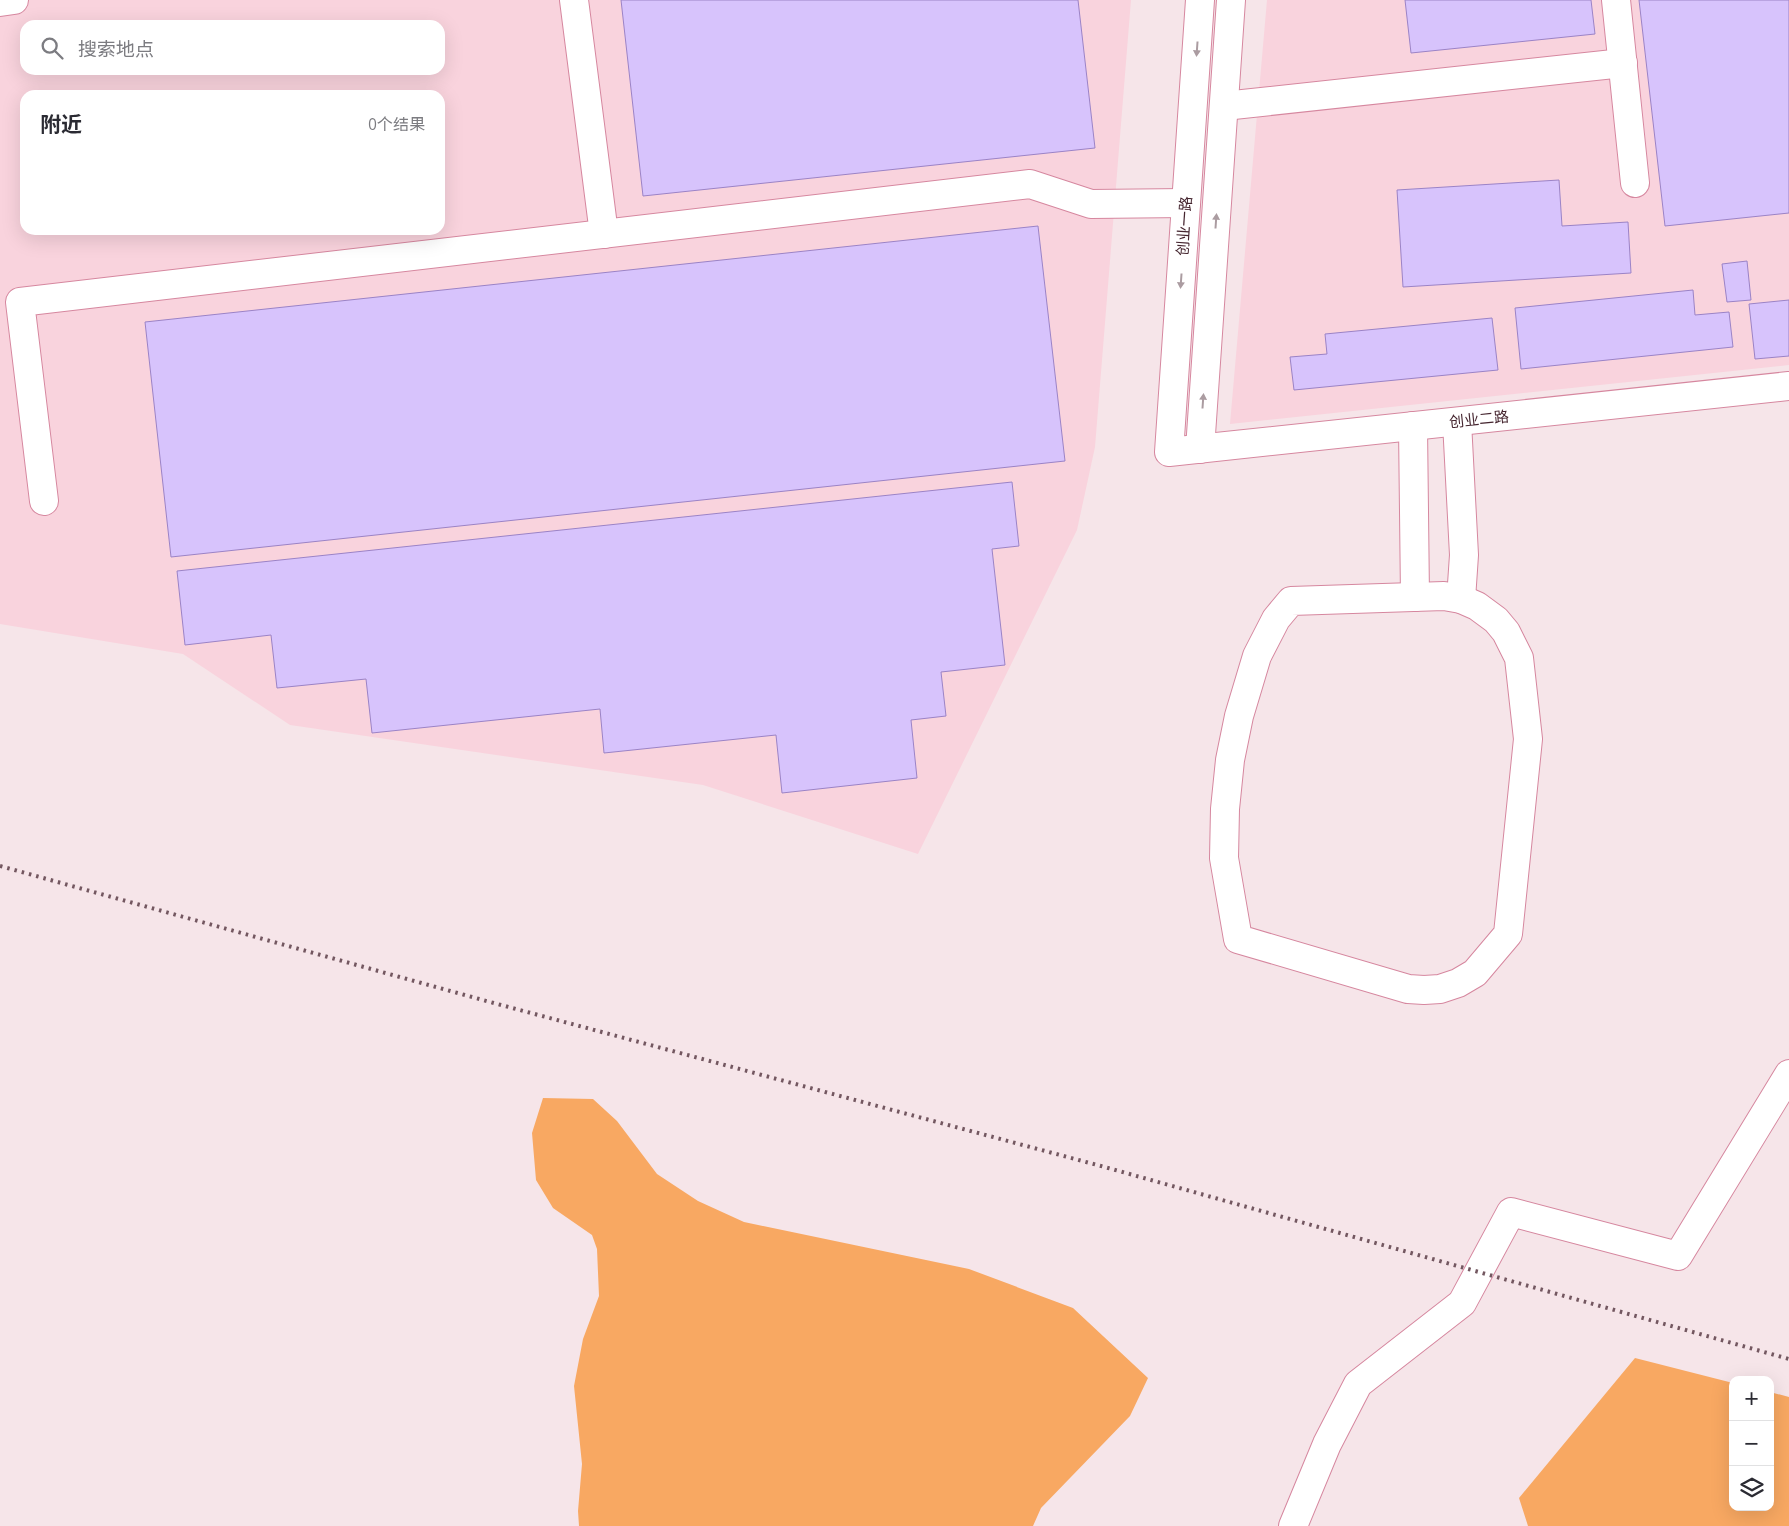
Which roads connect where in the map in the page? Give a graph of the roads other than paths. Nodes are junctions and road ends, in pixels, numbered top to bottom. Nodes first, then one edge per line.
1 (14, 0) edge
2 (574, 0) edge
3 (1200, 0) edge
4 (1231, 0) edge
5 (1616, 0) edge
6 (0, 2) edge
7 (1623, 63) junction
8 (1224, 106) junction
9 (1635, 183) dead end
10 (1186, 203) junction
11 (604, 234) junction
12 (1789, 386) edge
13 (1457, 422) junction
14 (1413, 426) junction
15 (1200, 449) junction
16 (1169, 452) joint
17 (44, 500) dead end
18 (1415, 597) junction
19 (1461, 599) junction
20 (1789, 1074) edge
21 (1293, 1526) edge

1 - 6 street
2 - 11 street
3 -> 10 street, 创业一路
4 - 8 street, 创业一路
5 - 7 street
7 - 8 street
7 - 9 street
15 -> 8 street, 创业一路
10 - 11 street
10 -> 16 street, 创业一路
11 - 17 street
12 - 13 street, 创业二路
13 - 14 street, 创业二路
13 - 19 street
14 - 15 street, 创业二路
14 - 18 street
15 - 16 street, 创业二路
18 - 19 street
18 - 19 street
20 - 21 street

